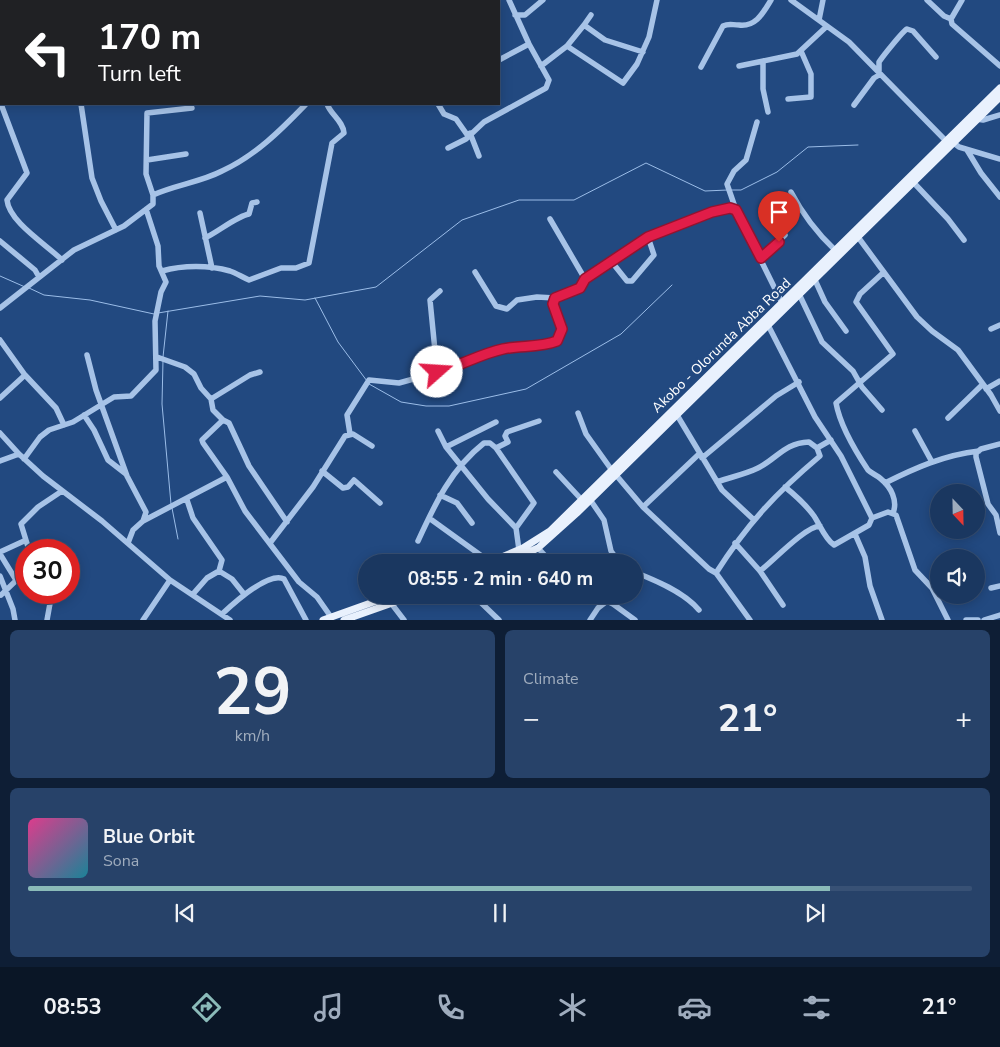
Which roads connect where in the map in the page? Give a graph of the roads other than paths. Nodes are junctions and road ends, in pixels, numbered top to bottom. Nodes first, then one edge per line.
1 (510, 0) edge
2 (543, 0) edge
3 (656, 0) edge
4 (771, 0) edge
5 (791, 0) edge
6 (823, 0) edge
7 (927, 0) edge
8 (962, 0) edge
9 (515, 15) junction
10 (591, 15) dead end
11 (951, 19) junction
12 (819, 20) junction
13 (584, 25) junction
14 (826, 27) junction
15 (529, 44) junction
16 (567, 46) junction
17 (801, 51) junction
18 (643, 52) junction
19 (936, 57) dead end
20 (500, 59) edge
21 (763, 61) junction
22 (541, 66) junction
23 (739, 66) dead end
24 (1000, 66) edge
25 (702, 67) dead end
26 (879, 74) junction
27 (1000, 88) edge
28 (1000, 97) edge
29 (788, 99) dead end
30 (1, 105) edge
31 (81, 105) edge
32 (305, 105) edge
33 (327, 105) edge
34 (439, 105) edge
35 (854, 105) dead end
36 (192, 108) dead end
37 (768, 112) dead end
38 (1000, 115) edge
39 (977, 119) junction
40 (757, 122) dead end
41 (469, 134) junction
42 (947, 142) junction
43 (955, 144) junction
44 (448, 148) dead end
45 (967, 150) junction
46 (186, 154) dead end
47 (479, 156) dead end
48 (1000, 158) edge
49 (147, 160) junction
50 (914, 183) junction
51 (792, 192) dead end
52 (153, 195) junction
53 (1000, 196) edge
54 (257, 202) dead end
55 (146, 209) junction
56 (736, 210) junction
57 (879, 211) junction
58 (200, 213) dead end
59 (550, 219) dead end
60 (116, 230) junction
61 (785, 235) dead end
62 (648, 237) junction
63 (858, 237) junction
64 (205, 238) junction
65 (964, 240) dead end
66 (0, 241) edge
67 (835, 250) junction
68 (761, 258) junction
69 (62, 260) junction
70 (610, 261) junction
71 (212, 268) junction
72 (162, 271) junction
73 (475, 272) dead end
74 (884, 272) junction
75 (39, 277) junction
76 (585, 279) junction
77 (815, 280) junction
78 (440, 291) dead end
79 (800, 296) junction
80 (555, 298) junction
81 (782, 303) junction
82 (0, 308) edge
83 (768, 325) junction
84 (1000, 325) edge
85 (991, 330) dead end
86 (846, 331) dead end
87 (0, 340) edge
88 (87, 355) dead end
89 (157, 357) junction
90 (260, 372) dead end
91 (437, 372) junction
92 (25, 375) junction
93 (1000, 381) edge
94 (799, 382) junction
95 (860, 384) junction
96 (984, 387) junction
97 (0, 398) edge
98 (211, 399) junction
99 (102, 404) junction
100 (882, 410) dead end
101 (1000, 411) edge
102 (578, 413) dead end
103 (84, 415) junction
104 (676, 415) junction
105 (948, 418) dead end
106 (223, 420) junction
107 (539, 421) dead end
108 (496, 422) dead end
109 (64, 425) junction
110 (438, 431) dead end
111 (915, 431) dead end
112 (0, 433) edge
113 (350, 434) junction
114 (831, 440) junction
115 (1000, 444) edge
116 (372, 446) dead end
117 (446, 447) junction
118 (496, 448) junction
119 (817, 448) junction
120 (978, 451) junction
121 (22, 456) junction
122 (701, 456) junction
123 (0, 461) edge
124 (932, 462) junction
125 (461, 464) junction
126 (322, 471) junction
127 (556, 472) dead end
128 (614, 472) junction
129 (127, 476) junction
130 (227, 477) junction
131 (717, 482) junction
132 (885, 483) junction
133 (785, 488) junction
134 (62, 491) junction
135 (440, 495) junction
136 (581, 499) junction
137 (187, 500) junction
138 (591, 500) junction
139 (380, 503) dead end
140 (643, 507) junction
141 (575, 511) junction
142 (893, 513) junction
143 (429, 518) junction
144 (872, 518) junction
145 (753, 519) junction
146 (143, 520) junction
147 (287, 522) junction
148 (472, 523) dead end
149 (817, 524) junction
150 (516, 528) junction
151 (1000, 533) edge
152 (855, 534) junction
153 (24, 539) edge
154 (418, 541) dead end
155 (128, 543) junction
156 (270, 543) junction
157 (735, 543) junction
158 (15, 546) edge
159 (538, 548) junction
160 (519, 550) junction
161 (0, 553) edge
162 (479, 554) edge
163 (509, 554) edge
164 (524, 554) edge
165 (544, 554) edge
166 (613, 554) edge
167 (292, 570) junction
168 (219, 571) junction
169 (760, 571) junction
170 (716, 573) junction
171 (0, 576) edge
172 (643, 576) edge
173 (280, 577) junction
174 (15, 578) edge
175 (170, 580) junction
176 (15, 581) edge
177 (1000, 586) edge
178 (991, 588) dead end
179 (4, 594) edge
180 (193, 594) junction
181 (244, 594) junction
182 (50, 604) edge
183 (368, 604) edge
184 (388, 604) edge
185 (392, 604) edge
186 (482, 604) edge
187 (604, 604) edge
188 (612, 604) edge
189 (783, 605) dead end
190 (699, 610) dead end
191 (222, 614) junction
192 (1000, 615) edge
193 (331, 617) junction
194 (498, 619) edge
195 (15, 620) edge
196 (47, 620) edge
197 (143, 620) edge
198 (230, 620) edge
199 (306, 620) edge
200 (323, 620) edge
201 (344, 620) edge
202 (404, 620) edge
203 (590, 620) edge
204 (636, 620) edge
205 (750, 620) edge
206 (882, 620) edge
207 (948, 620) edge
208 (966, 620) edge
209 (978, 620) edge
210 (984, 620) edge

1 - 9 street
2 - 9 street
3 - 18 street
4 - 25 street
5 - 12 street
6 - 12 street
7 - 11 street
8 - 11 street
9 - 15 street
10 - 13 street
11 - 24 street
12 - 14 street
13 - 16 street
13 - 18 street
14 - 17 street
14 - 26 street
15 - 20 street
15 - 22 street
16 - 18 street
16 - 22 street
17 - 21 street
17 - 29 street
19 - 26 street
21 - 23 street
21 - 37 street
22 - 41 street
26 - 35 street
26 - 42 street
27 - 42 main road, Akobo - Olorunda Abba Road
28 - 39 main road, Akobo - Olorunda Abba Road
30 - 69 street
31 - 60 street
32 - 52 street
33 - 71 street
34 - 41 street
36 - 49 street
38 - 39 street
39 - 43 main road, Akobo - Olorunda Abba Road
40 - 56 street
41 - 44 street
41 - 47 street
42 - 57 main road, Akobo - Olorunda Abba Road
43 - 45 street
43 - 50 main road, Akobo - Olorunda Abba Road
45 - 48 street
45 - 53 street
46 - 49 street
49 - 52 street
50 - 57 main road, Akobo - Olorunda Abba Road
50 - 65 street
51 - 67 street
52 - 55 street
54 - 64 street
55 - 60 street
55 - 72 street
56 - 62 street
56 - 68 street
57 - 63 main road, Akobo - Olorunda Abba Road
57 - 67 main road, Akobo - Olorunda Abba Road
58 - 64 street
59 - 76 street
60 - 69 street
61 - 68 street
62 - 70 street
62 - 70 street
63 - 74 street
63 - 77 main road, Akobo - Olorunda Abba Road
64 - 71 street
66 - 75 street
67 - 81 main road, Akobo - Olorunda Abba Road
68 - 81 street
69 - 75 street
70 - 76 street
71 - 72 street
72 - 89 street
73 - 80 street
74 - 95 street
74 - 96 street
75 - 82 street
76 - 80 street
77 - 79 main road, Akobo - Olorunda Abba Road
77 - 86 street
78 - 91 street
79 - 83 main road, Akobo - Olorunda Abba Road
79 - 95 street
80 - 91 street
81 - 128 main road, Akobo - Olorunda Abba Road
83 - 94 street
83 - 104 main road, Akobo - Olorunda Abba Road
84 - 85 street
87 - 92 street
88 - 99 street
89 - 98 street
89 - 99 street
90 - 98 street
91 - 113 street
92 - 97 street
92 - 109 street
93 - 96 street
94 - 114 street
94 - 122 street
95 - 100 street
95 - 132 street
96 - 101 street
96 - 105 street
98 - 106 street
99 - 103 street
99 - 129 street
102 - 128 street
103 - 109 street
103 - 129 street
104 - 122 street
104 - 128 main road, Akobo - Olorunda Abba Road
106 - 130 street
106 - 147 street
107 - 118 street
108 - 117 street
109 - 121 street
110 - 117 street
111 - 124 street
112 - 121 street
113 - 116 street
113 - 126 street
114 - 119 street
114 - 144 street
115 - 120 street
117 - 125 street
118 - 125 street
118 - 150 street
119 - 131 street
119 - 133 street
120 - 124 street
120 - 151 street
121 - 123 street
121 - 134 street
122 - 131 street
122 - 140 street
124 - 132 street
125 - 135 street
125 - 150 street
126 - 139 street
126 - 147 street
127 - 136 street
128 - 136 main road, Akobo - Olorunda Abba Road
128 - 138 main road, Akobo - Olorunda Abba Road
128 - 140 street
129 - 146 street
130 - 137 street
130 - 156 street
131 - 145 street
132 - 142 street
133 - 145 street
133 - 149 street
134 - 153 street
134 - 155 street
135 - 143 street
135 - 148 street
136 - 141 main road, Akobo - Olorunda Abba Road
137 - 146 street
137 - 168 street
138 - 141 main road, Akobo - Olorunda Abba Road
138 - 166 street
140 - 170 street
141 - 159 main road, Akobo - Olorunda Abba Road
141 - 160 main road, Akobo - Olorunda Abba Road
142 - 144 street
142 - 207 street
143 - 154 street
143 - 162 street
144 - 152 street
145 - 157 street
146 - 155 street
147 - 156 street
149 - 152 street
149 - 169 street
150 - 160 street
152 - 206 street
155 - 175 street
156 - 167 street
157 - 169 street
157 - 170 street
158 - 161 street
159 - 164 main road, Akobo - Olorunda Abba Road
159 - 165 street
160 - 163 main road, Akobo - Olorunda Abba Road
161 - 174 street
167 - 173 street
167 - 193 street
168 - 180 street
168 - 181 street
169 - 189 street
170 - 205 street
171 - 179 street
172 - 190 street
173 - 181 street
173 - 199 street
175 - 180 street
175 - 197 street
176 - 179 street
177 - 178 street
179 - 195 street
180 - 191 street
181 - 191 street
182 - 196 street
183 - 193 main road
184 - 201 main road
185 - 202 street
186 - 194 street
187 - 203 street
188 - 204 street
191 - 198 street
192 - 210 street
193 - 200 main road
208 - 209 street

